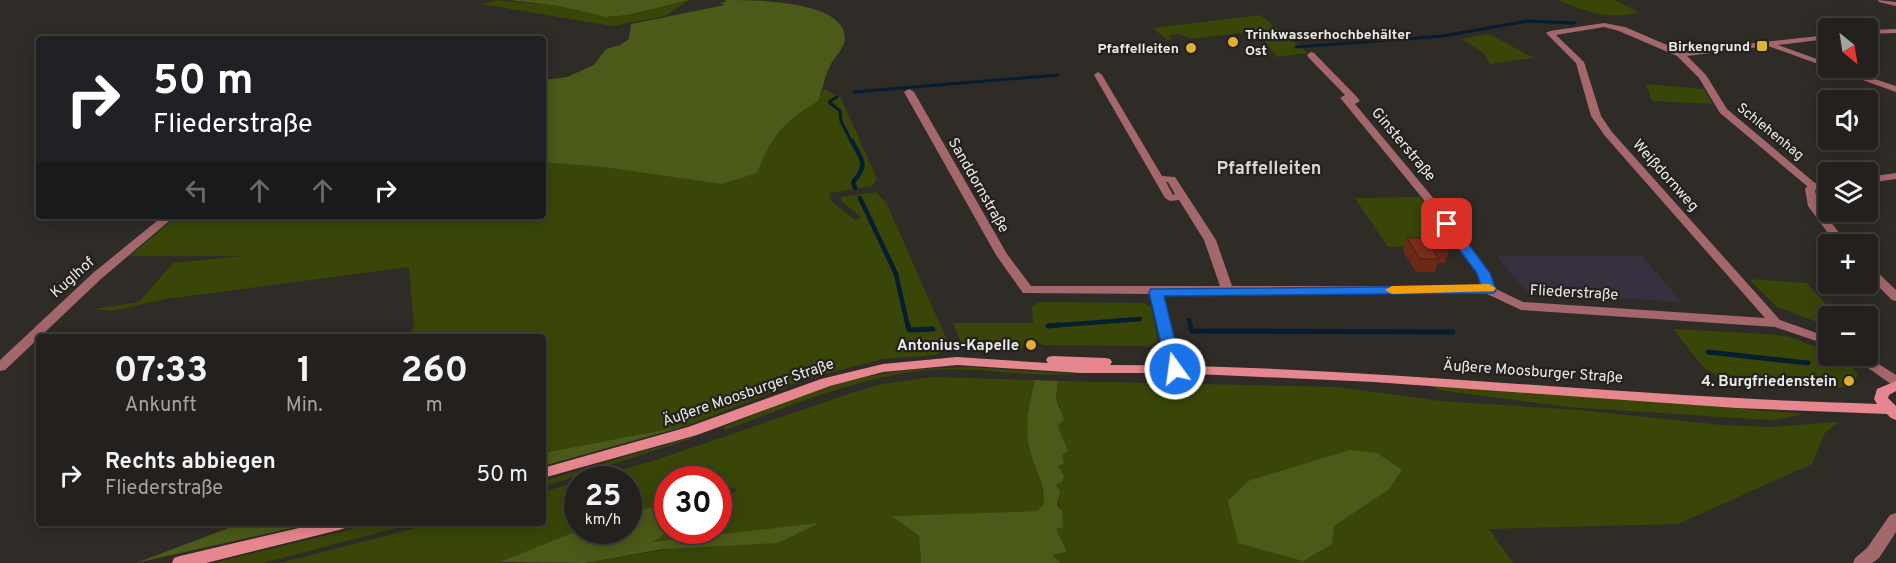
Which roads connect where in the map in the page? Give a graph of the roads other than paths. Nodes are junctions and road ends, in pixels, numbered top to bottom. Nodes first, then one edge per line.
1 (1882, 0) edge
2 (1896, 4) edge
3 (1599, 25) joint
4 (1896, 31) edge
5 (1878, 32) edge
6 (1818, 38) edge
7 (1771, 45) junction
8 (1680, 54) junction
9 (1311, 55) dead end
10 (1818, 62) edge
11 (1098, 75) dead end
12 (1864, 78) edge
13 (1896, 81) edge
14 (1882, 84) junction
15 (1896, 89) edge
16 (909, 92) dead end
17 (1896, 176) edge
18 (1878, 179) edge
19 (1818, 185) edge
20 (1813, 186) junction
21 (166, 219) edge
22 (1834, 234) edge
23 (1878, 280) edge
24 (1027, 290) joint
25 (1489, 290) junction
26 (1228, 291) junction
27 (1156, 292) junction
28 (1896, 297) edge
29 (1776, 323) junction
30 (1818, 338) edge
31 (1873, 366) edge
32 (0, 367) edge
33 (1175, 369) junction
34 (1896, 381) edge
35 (1896, 386) edge
36 (1893, 412) edge
37 (546, 472) edge
38 (1896, 519) edge
39 (331, 526) edge
40 (180, 563) edge
41 (1861, 563) edge

1 - 2 street
3 - 8 street, Schlehenhag
3 - 29 street, Weißdornweg
4 - 5 street
6 - 7 street
7 - 8 street
7 - 10 street
8 - 20 street, Schlehenhag
9 - 25 street, Ginsterstraße
11 - 26 street
12 - 14 street
13 - 14 street
14 - 15 street
16 - 24 street, Sanddornstraße
17 - 18 street
19 - 20 street
20 - 22 street
21 - 32 street, Kuglhof
23 - 28 street
24 - 27 street, Fliederstraße
25 - 26 street, Fliederstraße
25 - 29 street, Fliederstraße
26 - 27 street, Fliederstraße
27 - 33 street
29 - 30 street, Weißdornweg
31 - 34 street
33 - 36 street, Äußere Moosburger Straße
33 - 37 street, Äußere Moosburger Straße
35 - 36 street
38 - 41 street
39 - 40 street

